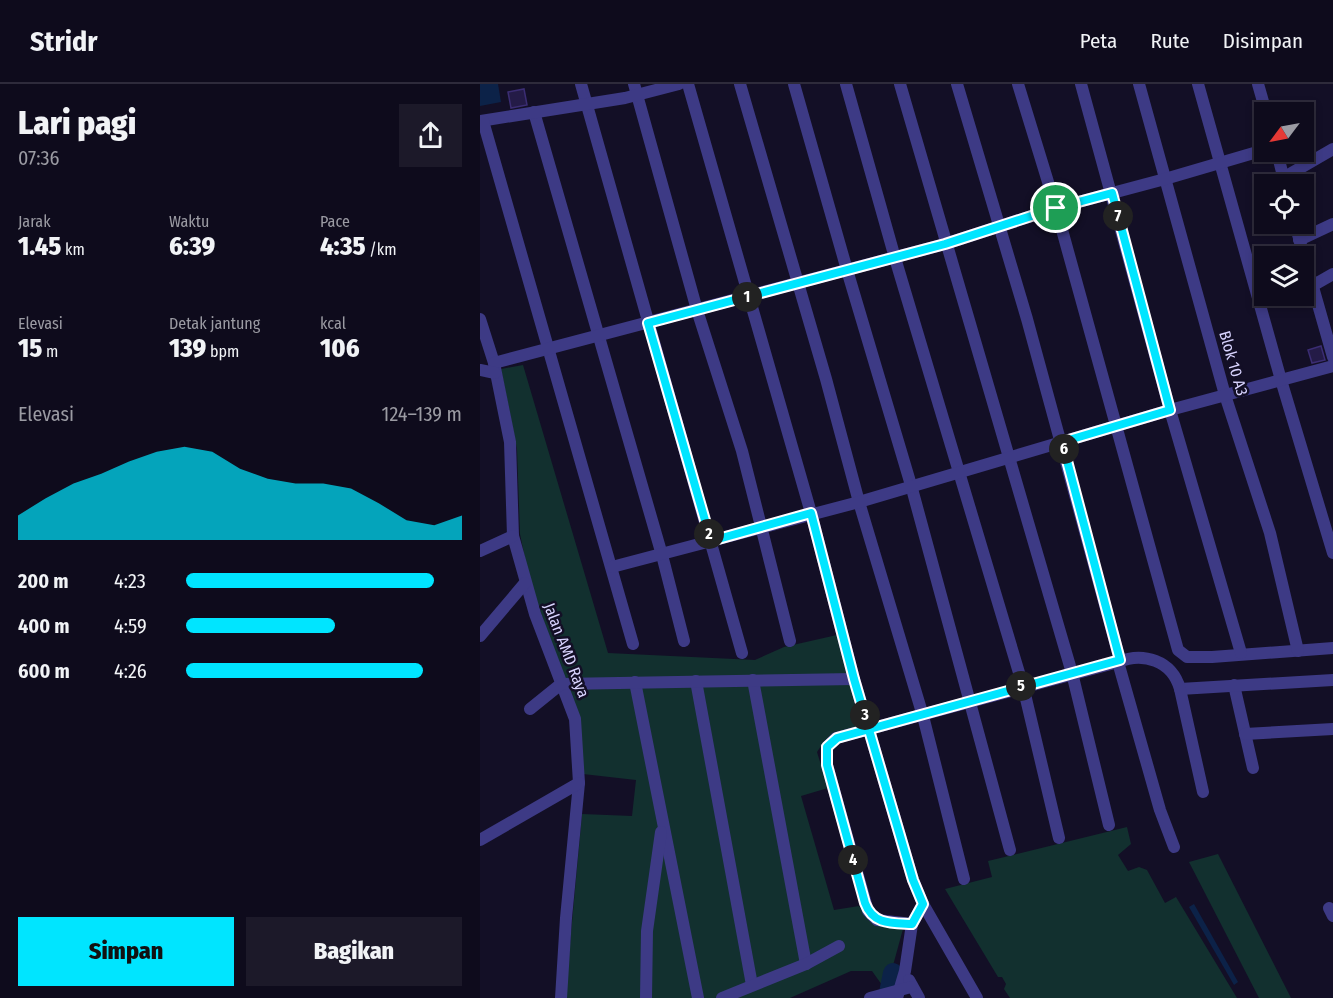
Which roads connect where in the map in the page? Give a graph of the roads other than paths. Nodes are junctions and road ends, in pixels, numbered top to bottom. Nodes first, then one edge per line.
1 (581, 84) edge
2 (679, 84) edge
3 (688, 84) edge
4 (740, 84) edge
5 (794, 84) edge
6 (846, 84) edge
7 (900, 84) edge
8 (957, 84) edge
9 (1018, 84) edge
10 (1081, 84) edge
11 (1139, 84) edge
12 (1198, 84) edge
13 (1258, 84) edge
14 (635, 89) edge
15 (1263, 102) edge
16 (586, 104) junction
17 (534, 112) junction
18 (481, 121) edge
19 (1333, 150) edge
20 (1254, 153) edge
21 (1221, 163) junction
22 (1295, 174) edge
23 (1166, 179) junction
24 (1112, 193) junction
25 (1056, 208) junction
26 (1333, 224) edge
27 (998, 226) junction
28 (1298, 234) edge
29 (1299, 240) junction
30 (945, 244) junction
31 (1301, 246) edge
32 (895, 258) junction
33 (847, 270) junction
34 (1333, 274) edge
35 (797, 283) junction
36 (1314, 285) edge
37 (1314, 292) edge
38 (748, 297) junction
39 (697, 310) junction
40 (480, 319) edge
41 (648, 323) junction
42 (597, 336) junction
43 (548, 349) junction
44 (1332, 349) edge
45 (1333, 366) edge
46 (494, 368) junction
47 (480, 370) edge
48 (1281, 380) junction
49 (1225, 395) junction
50 (1170, 410) junction
51 (1115, 426) junction
52 (1062, 442) junction
53 (1008, 458) junction
54 (960, 473) junction
55 (911, 485) junction
56 (859, 502) junction
57 (811, 513) junction
58 (761, 526) junction
59 (513, 536) junction
60 (711, 541) junction
61 (480, 551) edge
62 (1333, 553) edge
63 (662, 555) junction
64 (612, 567) junction
65 (525, 583) junction
66 (480, 636) edge
67 (684, 640) dead end
68 (790, 641) dead end
69 (633, 644) dead end
70 (1333, 648) edge
71 (1298, 651) junction
72 (742, 653) dead end
73 (1241, 653) junction
74 (1119, 661) junction
75 (1072, 673) junction
76 (854, 679) junction
77 (753, 680) junction
78 (1333, 680) edge
79 (696, 681) junction
80 (635, 682) junction
81 (561, 684) junction
82 (1234, 685) junction
83 (1023, 686) junction
84 (1180, 689) junction
85 (970, 700) junction
86 (530, 709) dead end
87 (923, 716) junction
88 (1333, 729) edge
89 (870, 730) junction
90 (1245, 734) junction
91 (1253, 768) dead end
92 (579, 783) junction
93 (1203, 792) dead end
94 (663, 823) junction
95 (1109, 825) dead end
96 (1059, 838) dead end
97 (480, 840) edge
98 (1174, 847) dead end
99 (1010, 850) dead end
100 (964, 879) dead end
101 (923, 904) junction
102 (912, 924) junction
103 (839, 946) dead end
104 (806, 964) junction
105 (905, 971) junction
106 (752, 985) junction
107 (911, 987) junction
108 (894, 992) edge
109 (561, 998) edge
110 (646, 998) edge
111 (698, 998) edge
112 (722, 998) edge
113 (870, 998) edge
114 (919, 998) edge
115 (977, 998) edge

1 - 16 street
2 - 14 street
3 - 38 street
4 - 35 street
5 - 33 street
6 - 32 street
7 - 30 street
8 - 27 street
9 - 25 street
10 - 24 street
11 - 23 street, Blok 10 A3
12 - 21 street
13 - 15 street
14 - 16 street
14 - 39 street
16 - 17 street
16 - 41 street
17 - 18 street
17 - 42 street
18 - 43 street
19 - 22 street
20 - 21 street
21 - 23 street
21 - 48 street
23 - 24 street
23 - 49 street, Blok 10 A3
24 - 25 street
24 - 50 street
25 - 27 street
25 - 51 street
26 - 29 street
27 - 30 street
27 - 52 street
28 - 29 street
29 - 31 street
30 - 32 street
30 - 53 street
32 - 33 street
32 - 54 street
33 - 35 street
33 - 55 street
34 - 36 street
35 - 38 street
35 - 56 street
37 - 44 street
38 - 39 street
38 - 57 street
39 - 41 street
39 - 58 street
40 - 46 street, Jalan AMD Raya
41 - 42 street
41 - 60 street
42 - 43 street
42 - 63 street
43 - 46 street
43 - 64 street
45 - 48 street
46 - 47 street
46 - 59 street, Jalan AMD Raya
48 - 49 street
48 - 62 street
49 - 50 street
49 - 71 street, Blok 10 A3
50 - 51 street
50 - 73 street
51 - 52 street
51 - 73 street
52 - 53 street
52 - 74 street
53 - 54 street
53 - 75 street
54 - 55 street
54 - 83 street
55 - 56 street
55 - 85 street
56 - 57 street
56 - 87 street
57 - 58 street
57 - 76 street
58 - 60 street
58 - 68 street
59 - 61 street
59 - 65 street, Jalan AMD Raya
60 - 63 street
60 - 72 street
63 - 64 street
63 - 67 street
64 - 69 street
65 - 66 street
65 - 81 street, Jalan AMD Raya
70 - 71 street
71 - 73 street
74 - 75 street
74 - 84 street
74 - 98 street
75 - 83 street
75 - 95 street
76 - 77 street
76 - 89 street
77 - 79 street
77 - 104 street
78 - 82 street
79 - 80 street
79 - 106 street
80 - 81 street
80 - 94 street
81 - 86 street
81 - 92 street, Jalan AMD Raya
82 - 84 street
82 - 90 street
83 - 85 street
83 - 96 street
84 - 93 street
85 - 87 street
85 - 99 street
87 - 89 street
87 - 100 street
88 - 90 street
89 - 101 street
89 - 102 street
90 - 91 street
92 - 97 street
92 - 109 street, Jalan AMD Raya
94 - 110 street
94 - 111 street
101 - 102 street
101 - 115 street
102 - 105 street
103 - 104 street
104 - 106 street
105 - 107 street
105 - 108 street
106 - 112 street
107 - 108 street
107 - 114 street
108 - 113 street

